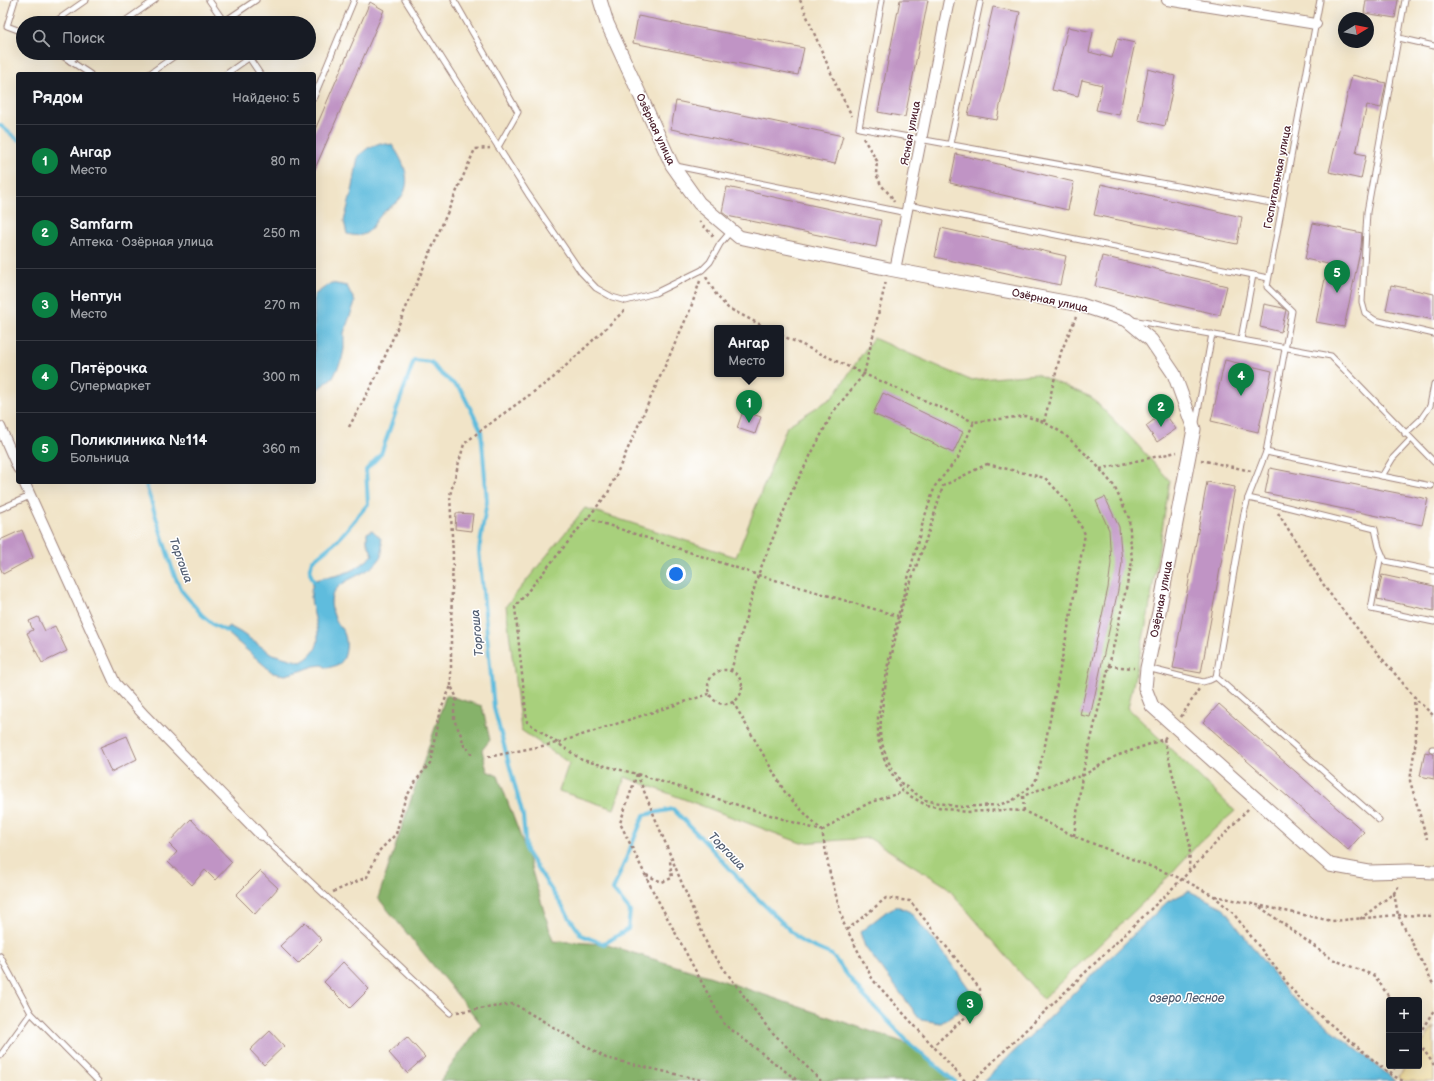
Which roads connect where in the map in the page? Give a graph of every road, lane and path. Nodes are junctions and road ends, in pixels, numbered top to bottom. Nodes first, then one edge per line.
1 (15, 0) edge
2 (86, 0) edge
3 (155, 0) edge
4 (210, 0) edge
5 (256, 0) edge
6 (354, 0) edge
7 (405, 0) edge
8 (454, 0) edge
9 (600, 0) edge
10 (800, 0) edge
11 (882, 0) edge
12 (949, 0) edge
13 (1167, 0) edge
14 (1320, 0) edge
15 (1405, 0) edge
16 (980, 3) dead end
17 (63, 16) edge
18 (132, 16) edge
19 (220, 16) edge
20 (234, 16) edge
21 (1316, 24) junction
22 (16, 29) edge
23 (1399, 38) junction
24 (1434, 46) edge
25 (169, 60) edge
26 (241, 60) edge
27 (250, 60) edge
28 (70, 61) edge
29 (87, 72) edge
30 (151, 72) edge
31 (228, 72) edge
32 (259, 72) edge
33 (316, 92) edge
34 (859, 128) junction
35 (921, 139) junction
36 (950, 144) junction
37 (498, 147) junction
38 (672, 165) junction
39 (1282, 205) junction
40 (904, 210) junction
41 (731, 230) junction
42 (702, 270) junction
43 (891, 274) junction
44 (1253, 275) junction
45 (1268, 278) junction
46 (698, 287) dead end
47 (637, 299) junction
48 (1081, 305) junction
49 (1127, 320) junction
50 (761, 325) edge
51 (1212, 334) junction
52 (1434, 334) edge
53 (784, 336) edge
54 (1241, 339) junction
55 (1286, 348) junction
56 (864, 374) junction
57 (1434, 384) edge
58 (974, 422) junction
59 (1044, 422) junction
60 (349, 426) dead end
61 (0, 427) edge
62 (1194, 429) junction
63 (1405, 434) junction
64 (1411, 439) junction
65 (1177, 452) dead end
66 (1266, 452) junction
67 (1201, 460) dead end
68 (1434, 462) edge
69 (16, 463) edge
70 (1100, 469) junction
71 (1258, 472) junction
72 (1382, 476) junction
73 (25, 484) edge
74 (943, 486) joint
75 (1432, 486) dead end
76 (30, 496) junction
77 (1248, 498) junction
78 (1271, 502) junction
79 (0, 509) edge
80 (587, 518) junction
81 (1382, 553) junction
82 (1434, 571) edge
83 (758, 575) junction
84 (898, 616) junction
85 (1434, 622) edge
86 (1109, 666) junction
87 (1147, 668) junction
88 (731, 671) junction
89 (1216, 677) junction
90 (1203, 682) junction
91 (451, 686) junction
92 (709, 694) junction
93 (1414, 696) junction
94 (733, 702) junction
95 (1434, 716) edge
96 (1174, 727) junction
97 (1164, 739) junction
98 (557, 743) junction
99 (470, 757) dead end
100 (488, 757) dead end
101 (637, 774) junction
102 (1082, 776) junction
103 (903, 792) junction
104 (1257, 800) junction
105 (1024, 811) junction
106 (1379, 820) dead end
107 (822, 831) junction
108 (262, 835) joint
109 (1074, 836) junction
110 (1427, 839) dead end
111 (670, 857) junction
112 (1189, 871) junction
113 (1409, 871) junction
114 (1434, 872) edge
115 (645, 875) junction
116 (1182, 879) junction
117 (1394, 893) junction
118 (326, 896) junction
119 (1214, 896) junction
120 (1258, 905) junction
121 (1398, 915) junction
122 (1434, 916) edge
123 (1360, 919) junction
124 (847, 930) junction
125 (0, 956) edge
126 (1434, 986) edge
127 (1388, 997) edge
128 (1434, 1010) edge
129 (31, 1013) junction
130 (450, 1013) joint
131 (1420, 1033) edge
132 (933, 1046) junction
133 (1422, 1047) edge
134 (0, 1056) edge
135 (1434, 1065) edge
136 (1394, 1069) edge
137 (1390, 1074) junction
138 (98, 1081) edge
139 (705, 1081) edge
140 (798, 1081) edge
141 (821, 1081) edge
142 (965, 1081) edge
143 (973, 1081) edge
144 (1403, 1081) edge

1 - 22 lane
2 - 17 lane
3 - 18 lane
4 - 19 lane
5 - 20 lane
6 - 33 lane
7 - 37 lane
8 - 37 lane
9 - 38 street, Озёрная улица
10 - 34 path
11 - 34 lane
12 - 35 street, Ясная улица
13 - 21 street
14 - 21 lane, Госпитальная улица
15 - 23 lane
16 - 36 lane
21 - 39 lane, Госпитальная улица
23 - 24 lane
23 - 52 lane
25 - 30 lane
26 - 31 lane
27 - 32 lane
28 - 29 lane
34 - 35 lane
34 - 40 path
35 - 36 lane
35 - 40 street, Ясная улица
36 - 39 lane
37 - 47 lane
37 - 60 path
38 - 40 lane
38 - 41 street, Озёрная улица
39 - 45 lane, Госпитальная улица
40 - 43 street, Ясная улица
40 - 44 lane
41 - 42 lane
41 - 43 street, Озёрная улица
42 - 47 lane
42 - 50 path
43 - 48 street, Озёрная улица
43 - 56 path
44 - 45 lane
44 - 54 lane
45 - 55 lane
46 - 80 path
47 - 91 path
48 - 49 street, Озёрная улица
48 - 59 path
49 - 51 lane
49 - 62 street, Озёрная улица
51 - 54 lane
51 - 62 lane
53 - 56 path
54 - 55 lane
55 - 63 lane
55 - 66 lane
56 - 58 path
56 - 83 path
57 - 63 lane
58 - 59 path
58 - 84 path
59 - 70 path
61 - 69 street
62 - 87 street, Озёрная улица
63 - 64 lane
64 - 68 lane
64 - 72 lane
65 - 70 path
66 - 71 lane
66 - 72 lane
67 - 71 path
70 - 86 path
71 - 77 lane
72 - 75 lane
73 - 76 street
74 - 74 path
76 - 79 lane
76 - 108 street
77 - 78 lane
77 - 89 lane
78 - 81 lane
78 - 93 path
80 - 83 path
80 - 98 path
81 - 82 lane
81 - 85 lane
83 - 84 path
83 - 88 path
84 - 103 path
86 - 87 path
86 - 102 path
87 - 90 lane
87 - 96 street, Озёрная улица
88 - 92 path
88 - 94 path
89 - 90 lane
89 - 106 lane
90 - 96 path
91 - 99 path
91 - 118 path
92 - 94 path
92 - 98 path
93 - 95 path
93 - 110 path
94 - 107 path
96 - 97 path
96 - 104 street, Озёрная улица
97 - 102 path
97 - 112 path
98 - 100 path
98 - 101 path
101 - 107 path
101 - 111 path
101 - 115 path
102 - 105 path
102 - 109 path
103 - 105 path
103 - 107 path
104 - 112 path
104 - 113 street, Озёрная улица
105 - 109 path
107 - 124 path
108 - 118 lane
109 - 116 path
111 - 115 path
111 - 141 path
112 - 116 path
113 - 114 street, Озёрная улица
113 - 117 path
115 - 140 path
116 - 119 path
116 - 143 path
117 - 121 path
117 - 123 path
118 - 130 lane
119 - 120 path
119 - 137 path
120 - 123 path
120 - 127 path
121 - 122 path
121 - 123 path
121 - 126 path
124 - 132 path
124 - 132 path
125 - 129 lane
128 - 131 path
129 - 134 lane
129 - 138 lane
130 - 139 path
132 - 142 path
133 - 135 path
136 - 137 path
137 - 144 path

